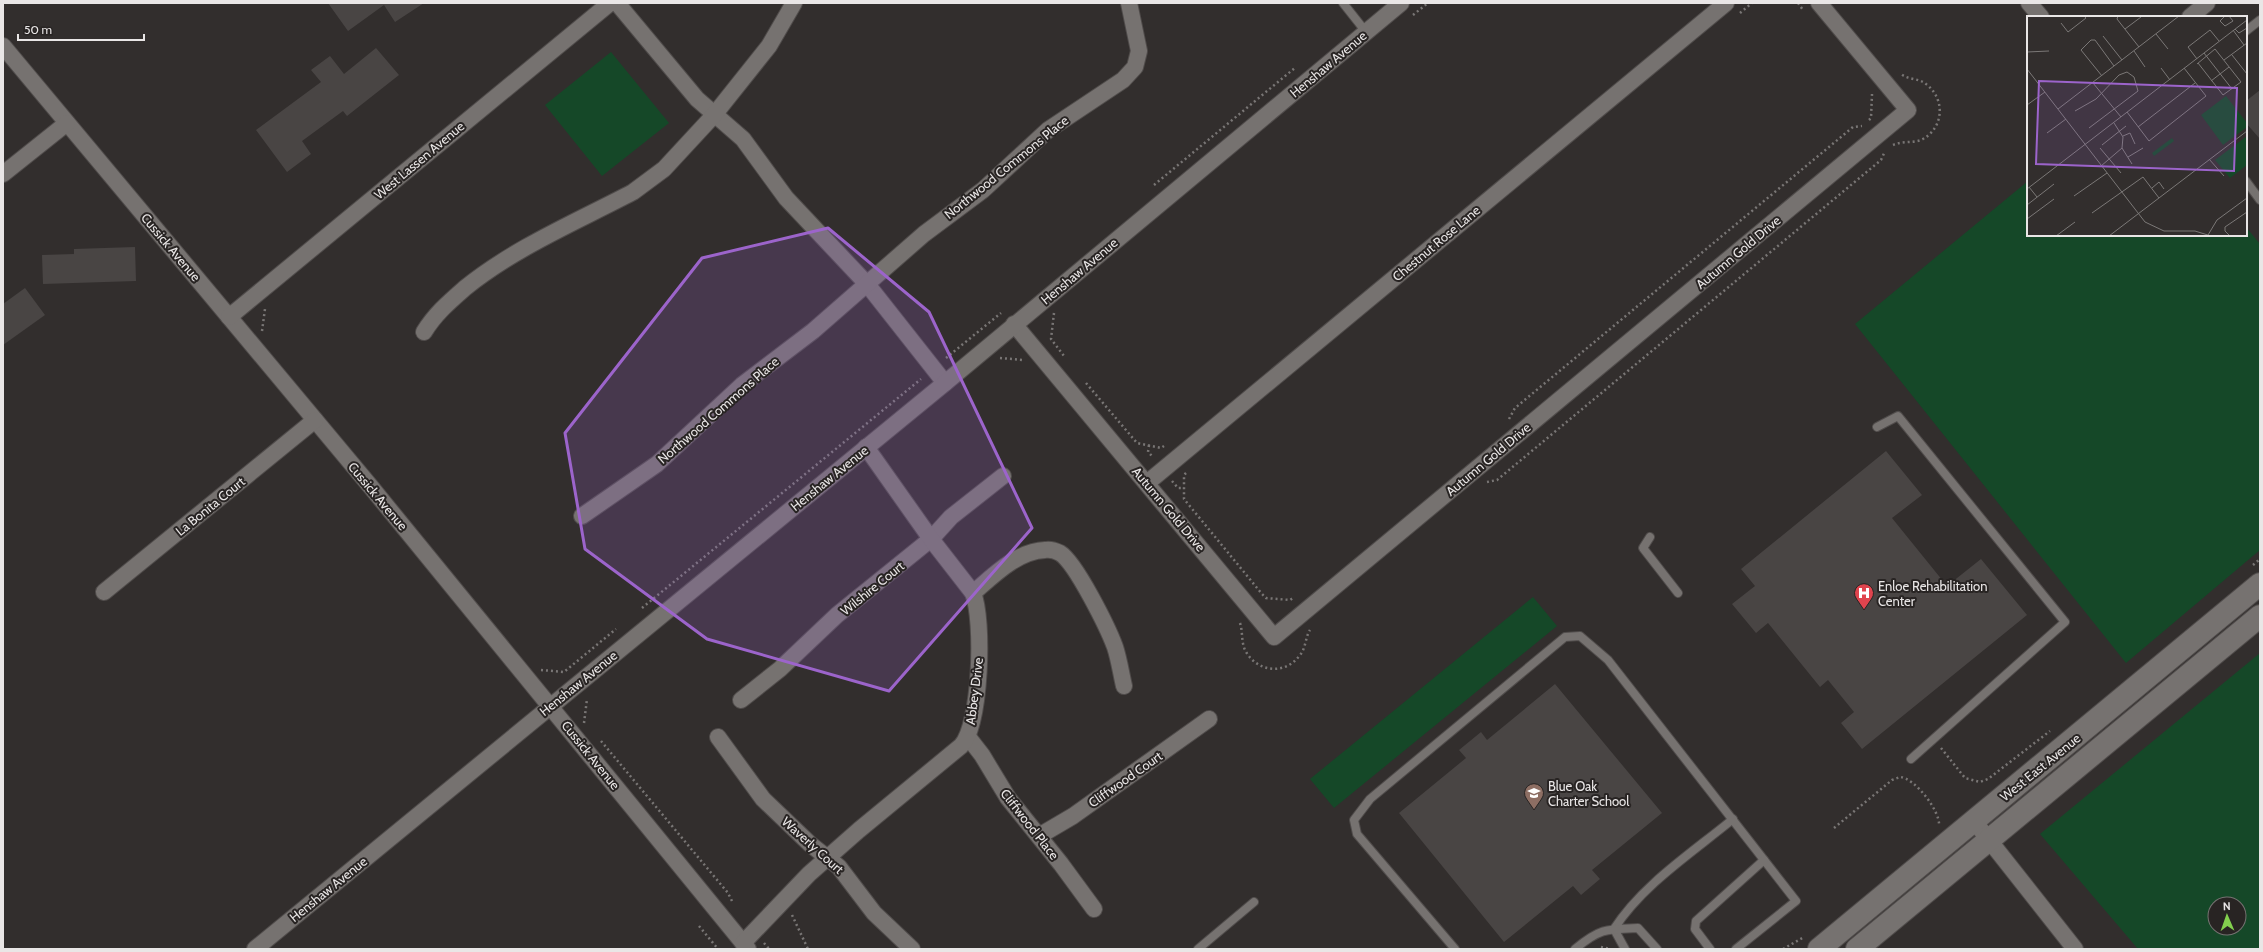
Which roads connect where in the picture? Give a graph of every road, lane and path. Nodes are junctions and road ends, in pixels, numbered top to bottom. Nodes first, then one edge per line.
1 (610, 3) edge
2 (617, 3) edge
3 (794, 3) edge
4 (1129, 3) edge
5 (1343, 3) edge
6 (1401, 3) edge
7 (1726, 3) edge
8 (1798, 3) edge
9 (1819, 3) edge
10 (2029, 3) edge
11 (1808, 15) dead end
12 (2040, 16) edge
13 (2260, 20) edge
14 (2247, 30) edge
15 (1366, 32) junction
16 (3, 46) edge
17 (1298, 65) dead end
18 (1896, 69) dead end
19 (1867, 88) dead end
20 (714, 115) junction
21 (67, 122) junction
22 (3, 174) edge
23 (2247, 182) edge
24 (1149, 190) dead end
25 (2260, 200) edge
26 (867, 284) junction
27 (270, 304) dead end
28 (1006, 309) dead end
29 (1059, 309) dead end
30 (229, 317) junction
31 (1014, 324) junction
32 (424, 332) dead end
33 (266, 338) dead end
34 (1069, 362) dead end
35 (995, 363) dead end
36 (1026, 365) dead end
37 (934, 368) junction
38 (1084, 380) dead end
39 (945, 383) junction
40 (315, 420) junction
41 (1504, 423) dead end
42 (1877, 427) dead end
43 (1166, 445) dead end
44 (866, 448) junction
45 (1189, 471) dead end
46 (1003, 476) dead end
47 (1486, 482) dead end
48 (1147, 483) junction
49 (582, 516) dead end
50 (1650, 536) dead end
51 (931, 539) junction
52 (2260, 559) edge
53 (2255, 576) edge
54 (104, 592) dead end
55 (973, 592) junction
56 (1678, 593) dead end
57 (1294, 598) dead end
58 (641, 609) dead end
59 (2260, 616) edge
60 (1238, 619) dead end
61 (1312, 627) dead end
62 (618, 628) dead end
63 (536, 665) dead end
64 (1124, 686) dead end
65 (592, 695) dead end
66 (741, 700) dead end
67 (550, 705) junction
68 (1209, 719) dead end
69 (588, 729) dead end
70 (2054, 729) dead end
71 (718, 736) dead end
72 (968, 737) junction
73 (600, 739) dead end
74 (1941, 744) dead end
75 (1910, 759) dead end
76 (1733, 820) junction
77 (1974, 821) junction
78 (1834, 828) dead end
79 (1938, 829) dead end
80 (1040, 836) junction
81 (1989, 840) junction
82 (827, 858) junction
83 (1764, 860) junction
84 (1254, 902) dead end
85 (734, 905) dead end
86 (1094, 909) dead end
87 (792, 915) dead end
88 (699, 926) dead end
89 (1614, 929) junction
90 (754, 930) junction
91 (1814, 942) edge
92 (746, 946) edge
93 (1600, 947) dead end
94 (255, 949) edge
95 (718, 949) edge
96 (769, 949) edge
97 (808, 949) edge
98 (912, 949) edge
99 (1198, 949) edge
100 (1455, 949) edge
101 (1576, 949) edge
102 (1610, 949) edge
103 (1626, 949) edge
104 (1657, 949) edge
105 (1710, 949) edge
106 (1736, 949) edge
107 (1783, 949) edge
108 (1857, 949) edge
109 (2075, 949) edge

1 - 30 street, West Lassen Avenue
2 - 20 street
3 - 20 street
4 - 26 street, Northwood Commons Place
5 - 15 lane
6 - 15 street, Henshaw Avenue
7 - 48 street, Chestnut Rose Lane
8 - 11 path
9 - 48 street, Autumn Gold Drive
10 - 12 street
13 - 14 lane
15 - 31 street, Henshaw Avenue
16 - 21 street, Cussick Avenue
17 - 24 path
18 - 47 path
19 - 41 path
20 - 26 street
20 - 32 street
21 - 22 street
21 - 30 street, Cussick Avenue
23 - 25 lane
26 - 37 street
26 - 49 street, Northwood Commons Place
27 - 33 path
28 - 37 path
29 - 34 path
30 - 40 street, Cussick Avenue
31 - 39 street, Henshaw Avenue
31 - 48 street, Autumn Gold Drive
35 - 36 path
37 - 39 street
37 - 58 path
38 - 43 path
39 - 44 street, Henshaw Avenue
40 - 54 street, La Bonita Court
40 - 67 street, Cussick Avenue
42 - 75 lane
44 - 51 street, Abbey Drive
44 - 67 street, Henshaw Avenue
45 - 57 path
46 - 51 street, Wilshire Court
50 - 56 lane
51 - 55 street, Abbey Drive
51 - 66 street, Wilshire Court
52 - 53 path
53 - 77 main road, West East Avenue
55 - 64 street
55 - 72 street, Abbey Drive
59 - 81 main road, West East Avenue
60 - 61 path
62 - 63 path
65 - 69 path
67 - 92 street, Cussick Avenue
67 - 94 street, Henshaw Avenue
68 - 80 street, Cliffwood Court
70 - 74 path
71 - 82 street, Waverly Court
72 - 80 street, Cliffwood Place
72 - 82 street, Abbey Drive
73 - 85 path
76 - 83 lane
76 - 89 lane
76 - 100 lane
77 - 81 street
77 - 91 main road, West East Avenue
78 - 79 path
80 - 86 street, Cliffwood Place
81 - 108 main road, West East Avenue
81 - 109 street
82 - 90 street, Abbey Drive
82 - 98 street, Waverly Court
83 - 105 lane
83 - 106 lane
84 - 99 lane
87 - 97 path
88 - 95 path
89 - 101 lane
89 - 103 lane
89 - 104 lane
90 - 92 street, Abbey Drive
90 - 96 path
91 - 107 path
93 - 102 path

